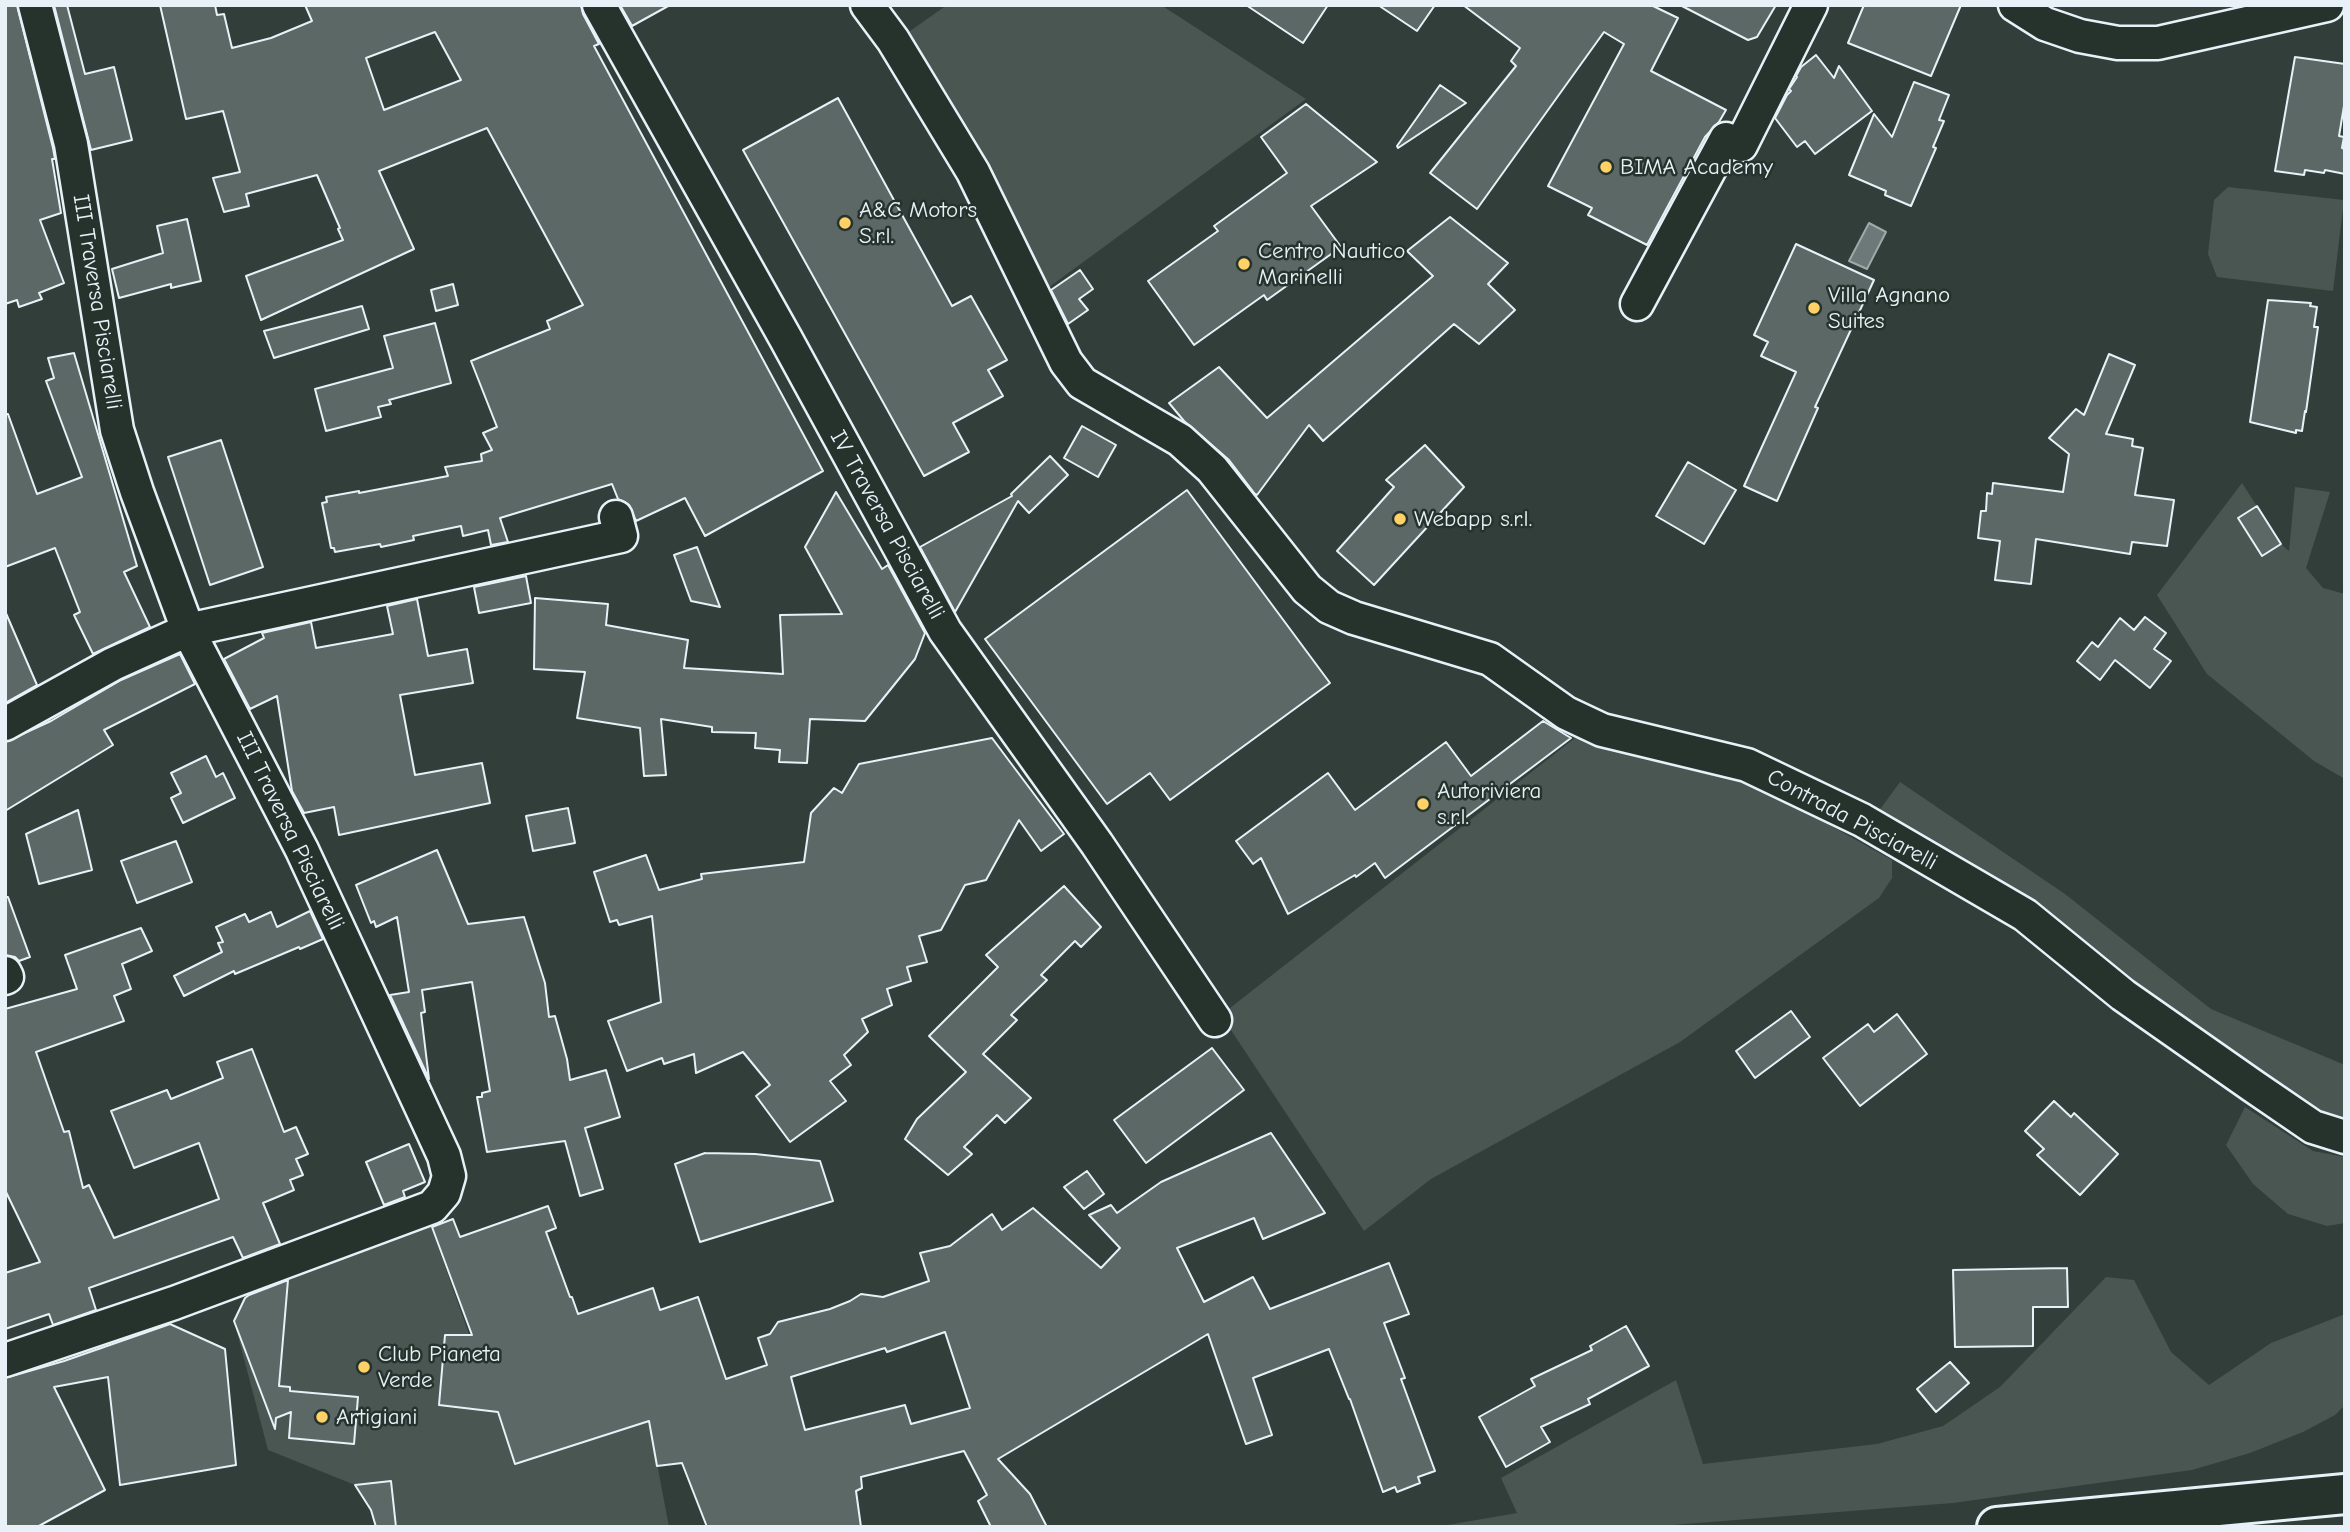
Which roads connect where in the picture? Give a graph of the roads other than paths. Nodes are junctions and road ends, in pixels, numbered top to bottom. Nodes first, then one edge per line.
1 (35, 5) edge
2 (599, 5) edge
3 (867, 5) edge
4 (1811, 5) edge
5 (2015, 5) edge
6 (2327, 5) edge
7 (1637, 304) dead end
8 (615, 517) dead end
9 (188, 630) junction
10 (5, 724) edge
11 (1215, 1020) dead end
12 (2345, 1137) edge
13 (5, 1360) edge
14 (2345, 1494) edge
15 (1997, 1527) edge

1 - 9 street, III Traversa Pisciarelli
2 - 11 street, IV Traversa Pisciarelli
3 - 12 street, Contrada Pisciarelli
4 - 7 street
5 - 6 street
8 - 9 street
9 - 10 street
9 - 13 street, III Traversa Pisciarelli
14 - 15 highway

